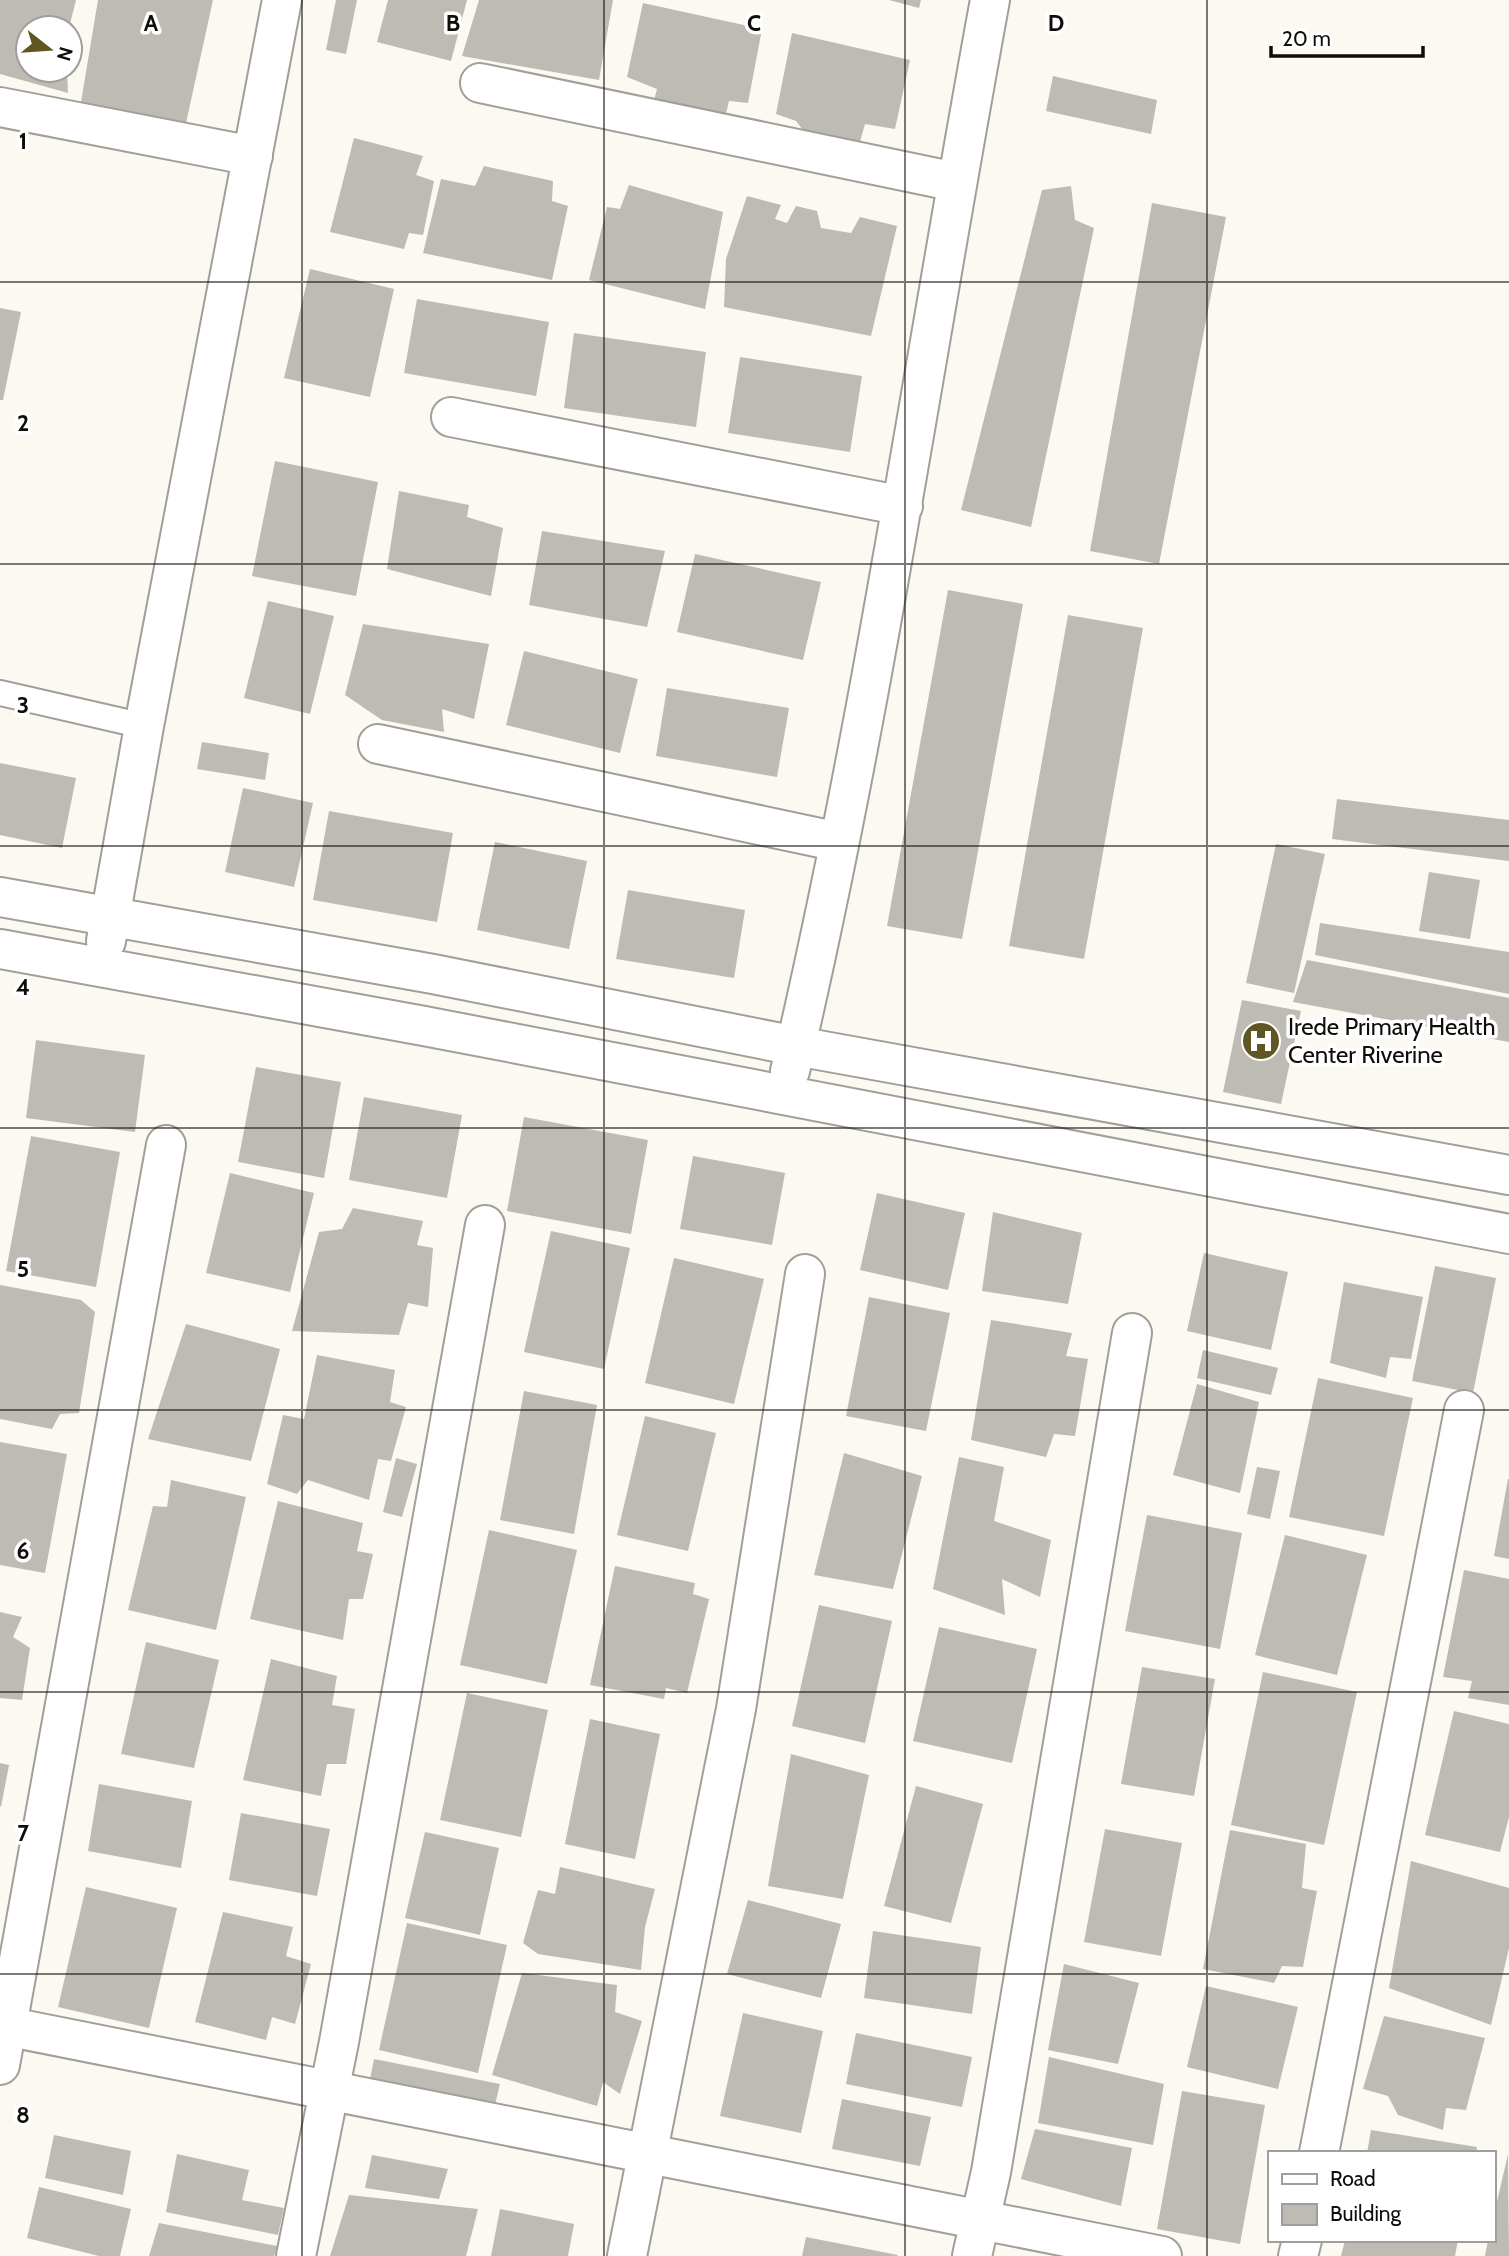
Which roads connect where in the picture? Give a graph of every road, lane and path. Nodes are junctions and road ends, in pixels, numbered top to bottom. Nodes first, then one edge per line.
1 (282, 0) edge
2 (990, 0) edge
3 (480, 83) dead end
4 (0, 107) edge
5 (253, 156) junction
6 (956, 182) junction
7 (451, 417) dead end
8 (902, 506) junction
9 (0, 693) edge
10 (144, 726) junction
11 (379, 744) dead end
12 (839, 842) junction
13 (0, 897) edge
14 (110, 915) junction
15 (0, 949) edge
16 (103, 967) junction
17 (433, 974) junction
18 (424, 1026) junction
19 (796, 1046) junction
20 (784, 1097) junction
21 (166, 1146) dead end
22 (1509, 1175) edge
23 (485, 1226) dead end
24 (1509, 1234) edge
25 (804, 1275) dead end
26 (1132, 1333) dead end
27 (1465, 1410) dead end
28 (4, 2026) edge
29 (0, 2065) edge
30 (329, 2091) junction
31 (1319, 2151) edge
32 (648, 2155) junction
33 (976, 2238) edge
34 (296, 2256) edge
35 (627, 2256) edge
36 (1162, 2256) edge

1 - 5 street
2 - 6 street
3 - 6 street
4 - 5 street
5 - 10 street
6 - 8 street
7 - 8 street
8 - 12 street
9 - 10 lane
10 - 14 street
11 - 12 street
12 - 19 street
13 - 14 street
14 - 16 street
14 - 17 street
15 - 16 street
16 - 18 street
17 - 18 street
17 - 19 street
18 - 20 street
19 - 20 street
19 - 22 street
20 - 24 street
21 - 28 street
23 - 30 street
25 - 32 street
26 - 33 street
27 - 31 street
28 - 29 street
28 - 30 street
30 - 32 street
30 - 34 street
32 - 33 street
32 - 35 street
33 - 36 street

